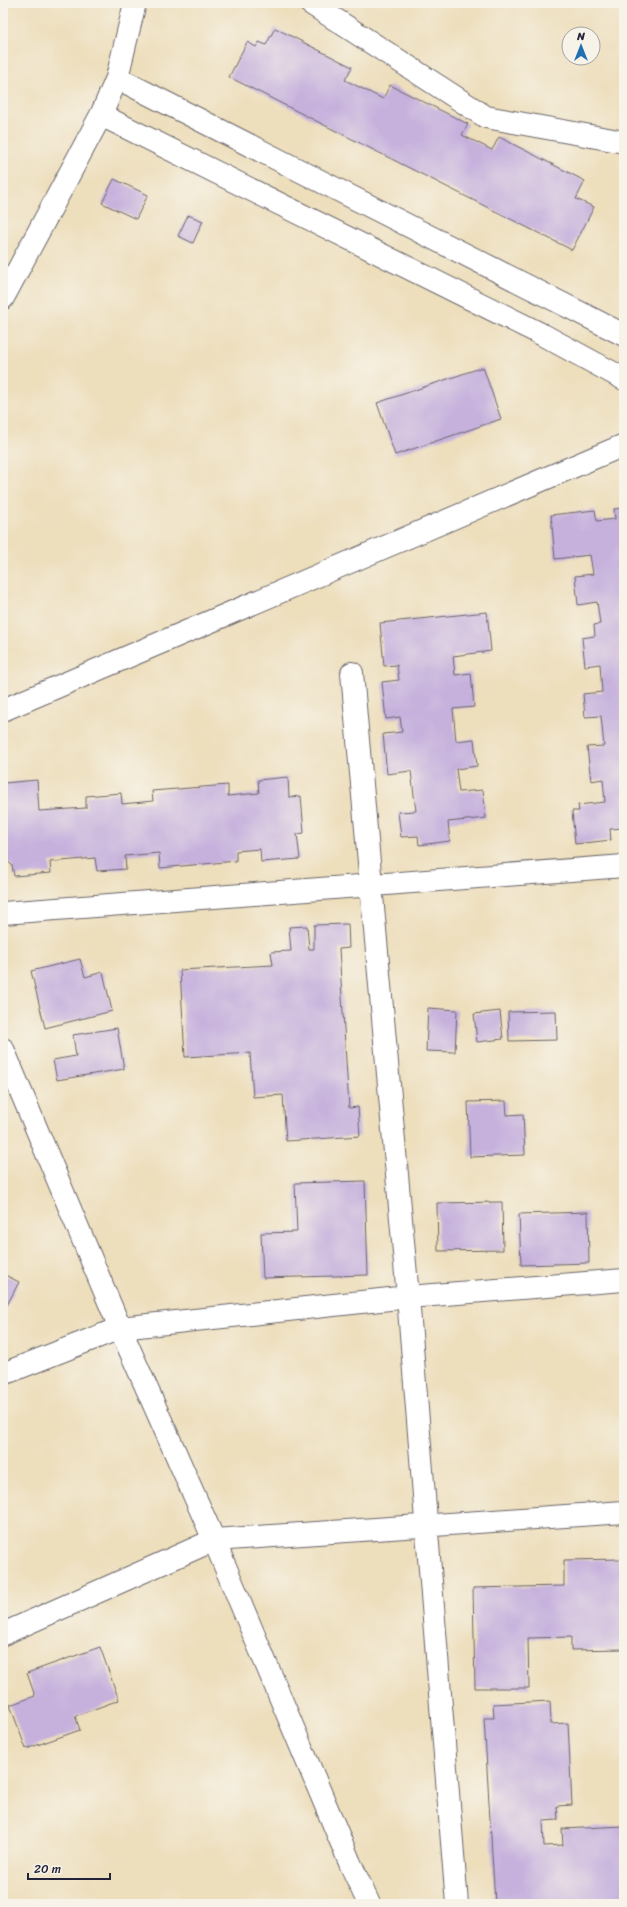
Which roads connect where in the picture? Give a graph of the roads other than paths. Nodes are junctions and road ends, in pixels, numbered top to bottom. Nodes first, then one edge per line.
1 (135, 3) edge
2 (310, 3) edge
3 (117, 78) junction
4 (101, 114) junction
5 (624, 142) edge
6 (3, 298) edge
7 (624, 335) edge
8 (624, 379) edge
9 (624, 446) edge
10 (352, 673) dead end
11 (3, 710) edge
12 (624, 866) edge
13 (372, 886) junction
14 (3, 913) edge
15 (3, 1049) edge
16 (624, 1280) edge
17 (408, 1297) junction
18 (120, 1328) junction
19 (3, 1374) edge
20 (624, 1512) edge
21 (425, 1525) junction
22 (214, 1540) junction
23 (3, 1634) edge
24 (369, 1904) edge
25 (457, 1904) edge

1 - 3 street
2 - 5 street
3 - 4 street
3 - 7 street
4 - 6 street
4 - 8 street
9 - 11 street
10 - 13 street
12 - 13 street
13 - 14 street
13 - 17 street
15 - 18 street
16 - 17 street
17 - 18 street
17 - 21 street
18 - 19 street
18 - 22 street
20 - 21 street
21 - 22 street
21 - 25 street
22 - 23 street
22 - 24 street

